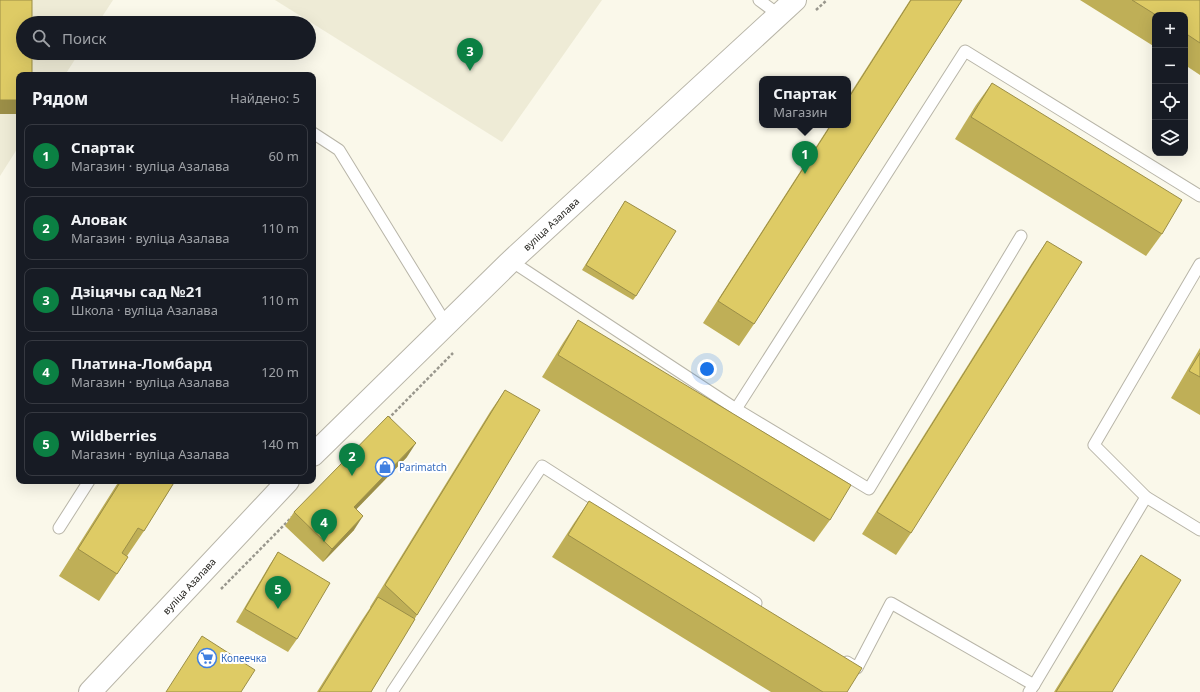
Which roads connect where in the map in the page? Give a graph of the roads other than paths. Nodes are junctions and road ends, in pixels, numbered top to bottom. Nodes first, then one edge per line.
1 (760, 0) edge
2 (795, 0) edge
3 (779, 15) junction
4 (316, 135) edge
5 (1200, 196) edge
6 (1021, 236) dead end
7 (511, 261) junction
8 (1200, 264) edge
9 (446, 324) junction
10 (736, 409) junction
11 (316, 452) edge
12 (87, 484) edge
13 (285, 484) edge
14 (1146, 497) junction
15 (59, 528) dead end
16 (1200, 530) edge
17 (763, 608) edge
18 (837, 655) edge
19 (1031, 688) edge
20 (90, 692) edge
21 (392, 692) edge

1 - 3 lane
2 - 3 street, вуліца Азалава
3 - 7 street, вуліца Азалава
4 - 9 lane
5 - 10 lane
6 - 10 lane
7 - 9 street, вуліца Азалава
7 - 10 lane
8 - 14 lane
9 - 11 street, вуліца Азалава
12 - 15 lane
13 - 20 street, вуліца Азалава
14 - 16 lane
14 - 19 lane
17 - 21 lane
18 - 19 lane

